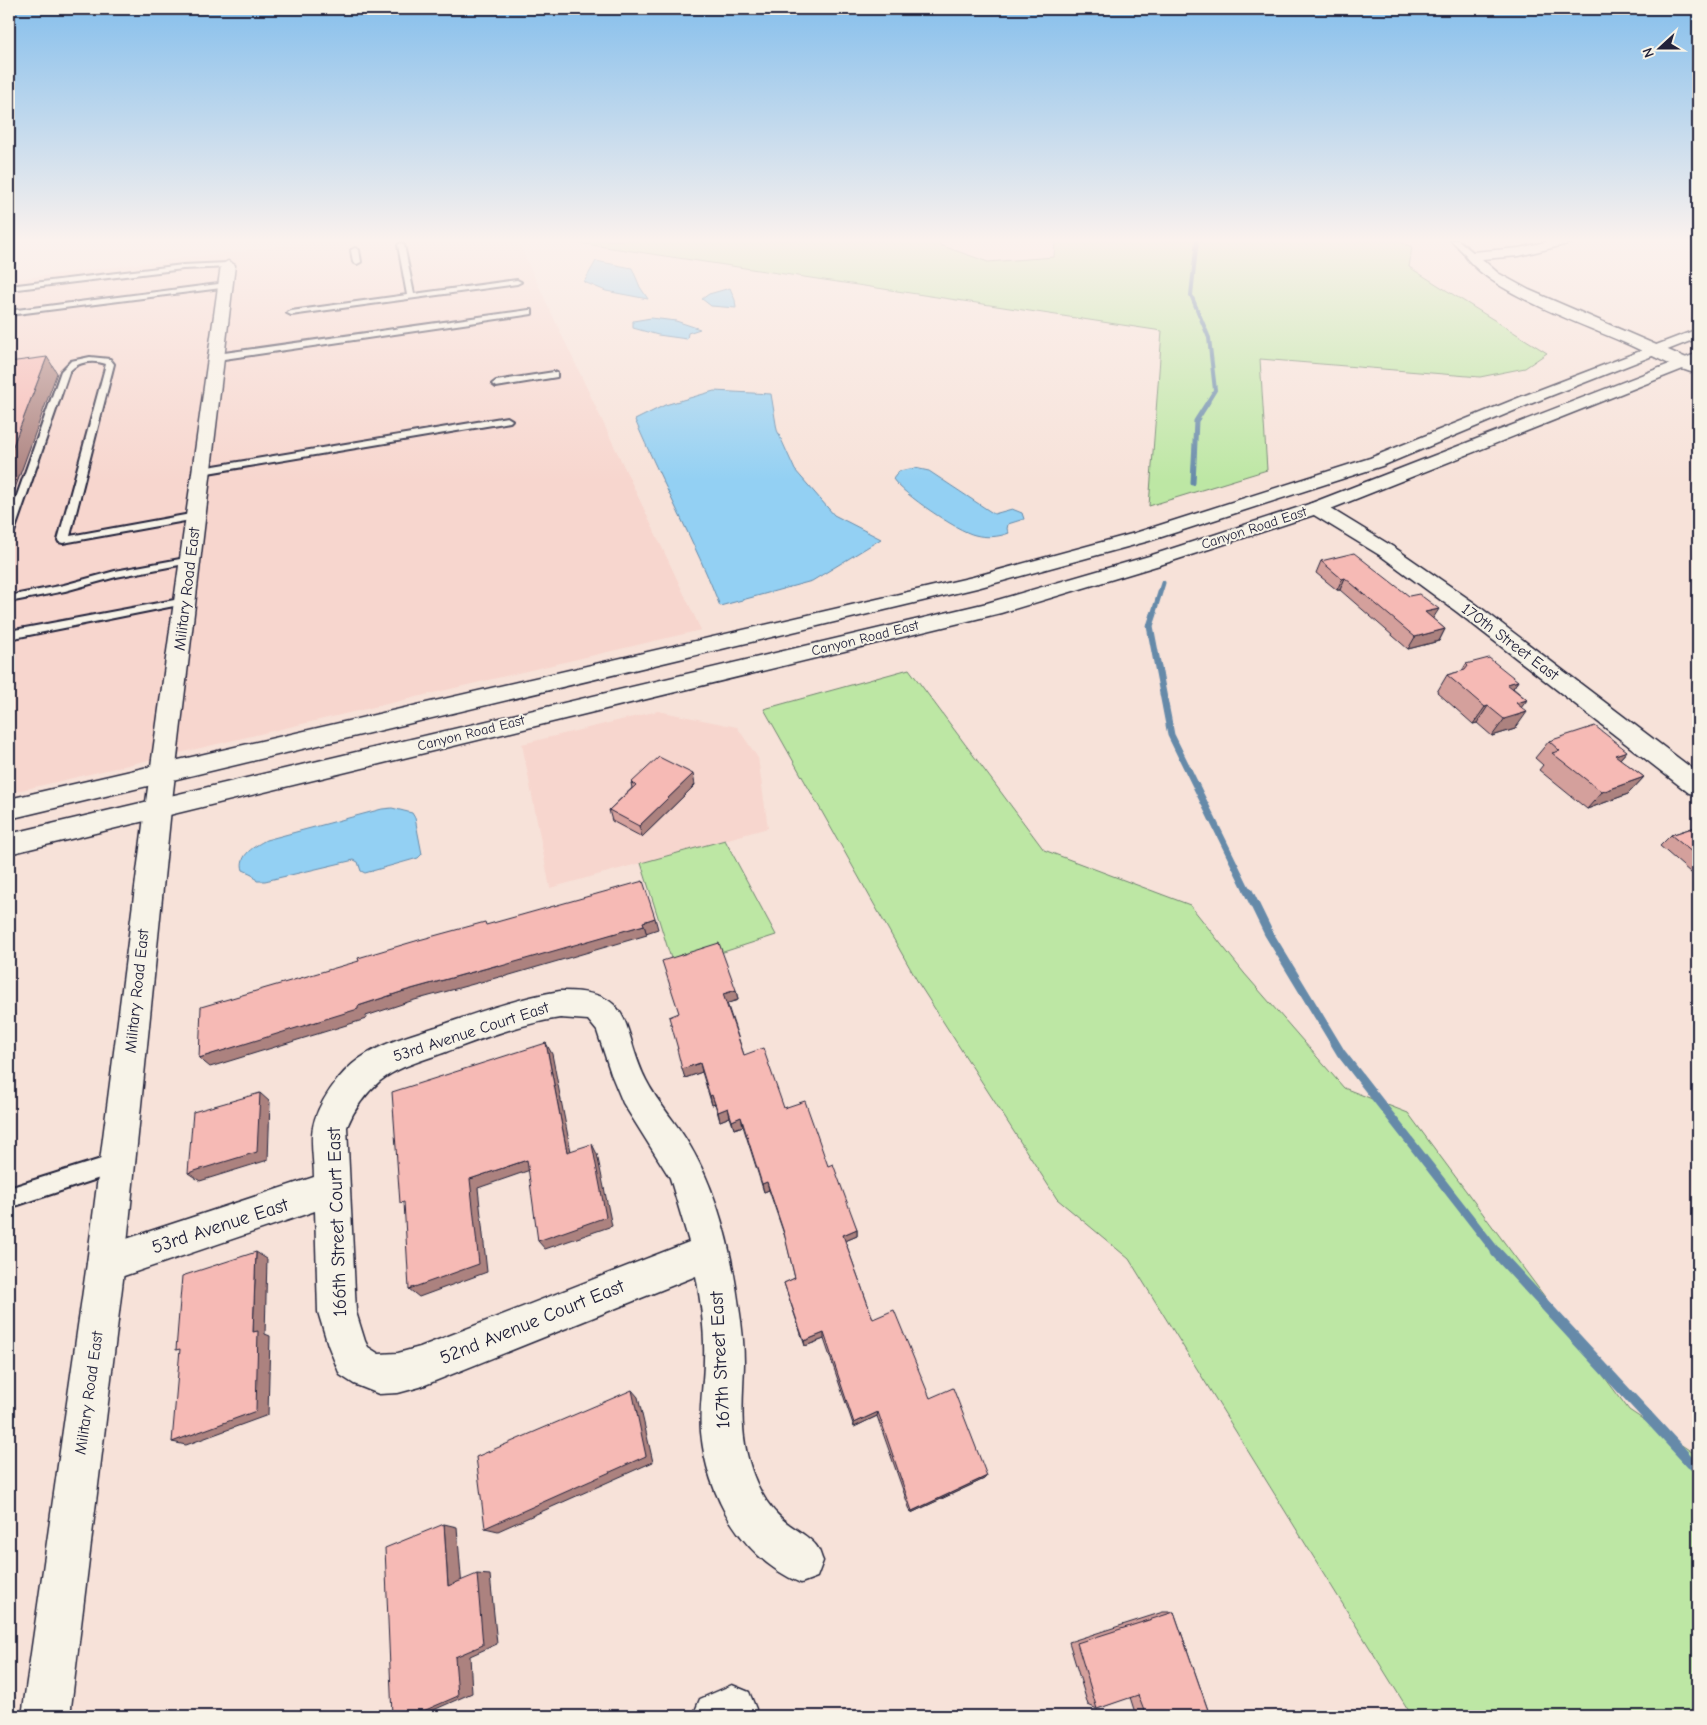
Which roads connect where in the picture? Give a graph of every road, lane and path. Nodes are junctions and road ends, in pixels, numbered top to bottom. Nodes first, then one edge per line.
1 (222, 320) edge
2 (470, 320) edge
3 (1587, 320) edge
4 (1698, 333) edge
5 (1653, 349) junction
6 (217, 357) junction
7 (1694, 363) edge
8 (554, 375) dead end
9 (496, 384) dead end
10 (507, 420) dead end
11 (1376, 462) junction
12 (202, 471) junction
13 (1316, 508) junction
14 (196, 516) junction
15 (9, 532) edge
16 (191, 560) junction
17 (9, 598) edge
18 (186, 601) junction
19 (9, 635) edge
20 (164, 772) junction
21 (1698, 786) edge
22 (9, 809) edge
23 (158, 809) junction
24 (9, 844) edge
25 (599, 1009) joint
26 (352, 1086) joint
27 (118, 1162) junction
28 (333, 1188) junction
29 (9, 1198) edge
30 (710, 1252) junction
31 (106, 1263) junction
32 (354, 1361) joint
33 (801, 1560) dead end
34 (46, 1716) edge

1 - 6 main road, Military Road East
2 - 6 lane
3 - 5 main road
4 - 5 main road, Canyon Road East
5 - 7 main road
5 - 11 main road, Canyon Road East
6 - 12 main road, Military Road East
7 - 13 main road, Canyon Road East
8 - 9 lane
10 - 12 lane
11 - 13 main road
11 - 20 main road, Canyon Road East
12 - 14 main road, Military Road East
13 - 21 main road, 170th Street East
13 - 23 main road, Canyon Road East
14 - 15 lane
14 - 16 main road, Military Road East
16 - 17 lane
16 - 18 main road, Military Road East
18 - 19 lane
18 - 20 main road, Military Road East
20 - 22 main road, Canyon Road East
20 - 23 main road, Military Road East
23 - 24 main road, Canyon Road East
23 - 27 main road, Military Road East
25 - 26 main road, 53rd Avenue Court East
25 - 30 main road, 167th Street East
26 - 28 main road, 166th Street Court East
27 - 29 lane
27 - 31 main road, Military Road East
28 - 31 main road, 53rd Avenue East
28 - 32 main road, 166th Street Court East
30 - 32 main road, 52nd Avenue Court East
30 - 33 main road, 167th Street East
31 - 34 main road, Military Road East

